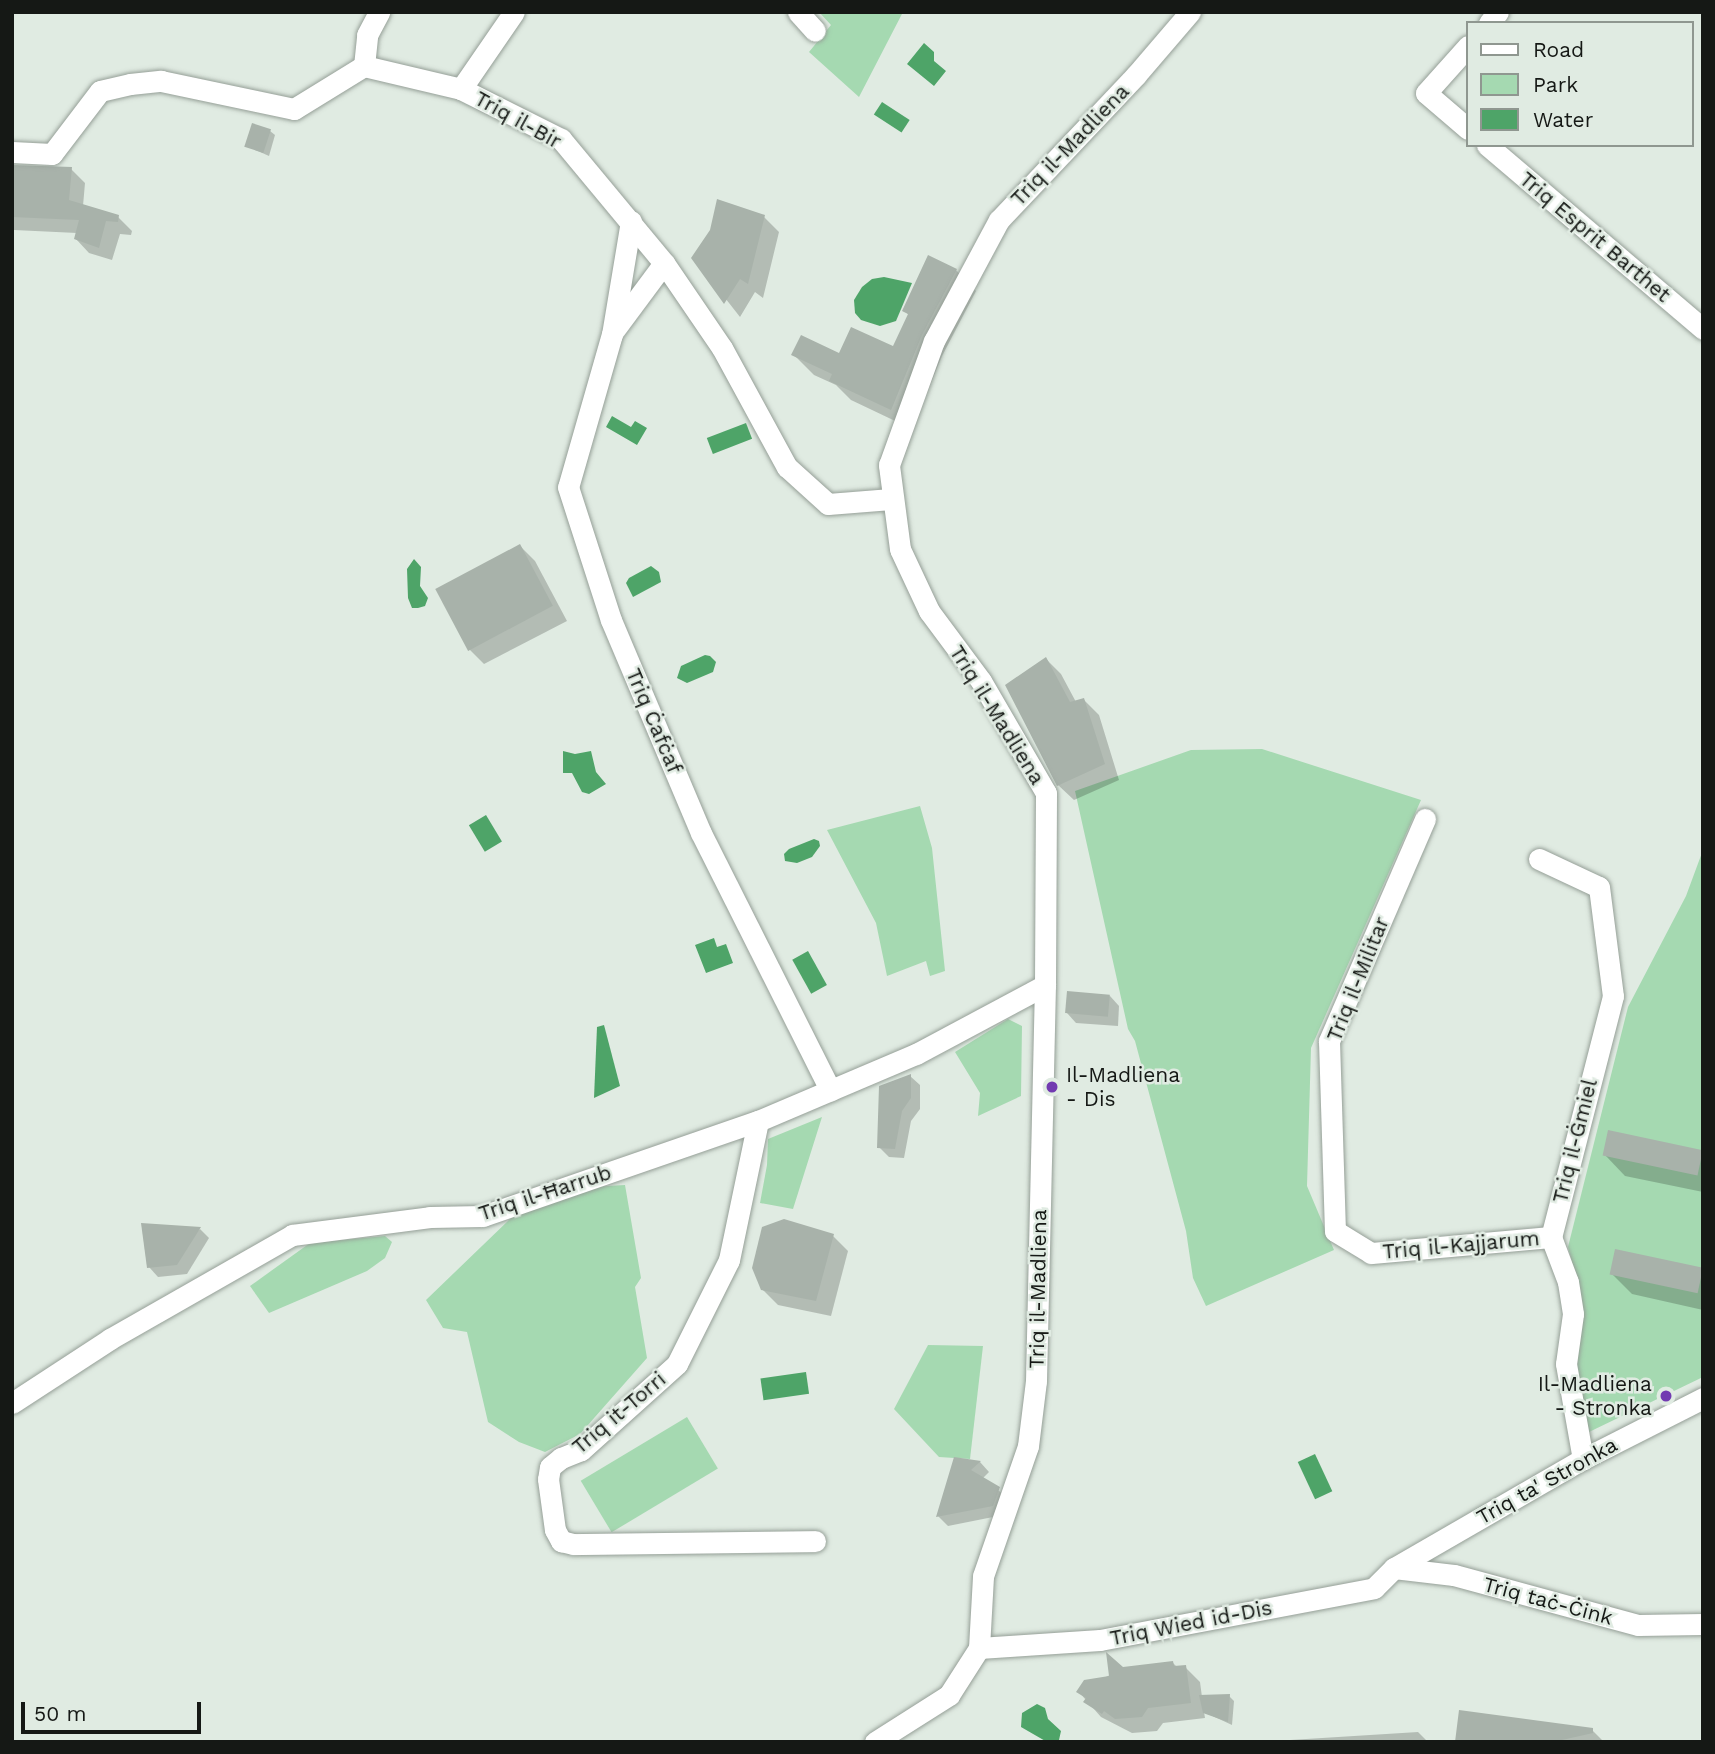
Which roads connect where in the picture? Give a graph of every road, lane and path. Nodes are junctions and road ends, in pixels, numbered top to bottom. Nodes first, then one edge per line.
1 (379, 12) edge
2 (514, 12) edge
3 (798, 12) edge
4 (1190, 12) edge
5 (815, 31) dead end
6 (1466, 48) edge
7 (364, 66) junction
8 (461, 89) junction
9 (1466, 127) edge
10 (1489, 147) edge
11 (12, 152) edge
12 (631, 221) junction
13 (664, 263) junction
14 (1703, 329) edge
15 (612, 334) junction
16 (891, 499) junction
17 (1425, 819) dead end
18 (1539, 859) dead end
19 (1045, 985) junction
20 (830, 1090) junction
21 (758, 1121) junction
22 (1551, 1237) junction
23 (1371, 1252) joint
24 (1703, 1398) edge
25 (12, 1403) edge
26 (1583, 1459) junction
27 (815, 1541) dead end
28 (1394, 1568) junction
29 (1703, 1624) edge
30 (979, 1648) junction
31 (875, 1742) edge

1 - 7 street
2 - 8 street
3 - 5 street
4 - 16 street, Triq il-Madliena
6 - 9 street
7 - 8 street, Triq il-Bir
7 - 11 street
8 - 12 street, Triq il-Bir
10 - 14 street, Triq Esprit Barthet
12 - 13 street, Triq il-Bir
12 - 15 street, Triq Ċafċaf
13 - 15 street, Triq Ċafċaf
13 - 16 street, Triq il-Bir
15 - 20 street, Triq Ċafċaf
16 - 19 street, Triq il-Madliena
17 - 23 street, Triq il-Militar
18 - 22 street, Triq il-Ġmiel
19 - 20 street, Triq il-Ħarrub
19 - 30 street, Triq il-Madliena
20 - 21 street, Triq il-Ħarrub
21 - 25 street, Triq il-Ħarrub
21 - 27 street, Triq it-Torri
22 - 23 street, Triq il-Kajjarum
22 - 26 street
24 - 26 street, Triq ta' Stronka
26 - 28 street, Triq ta' Stronka
28 - 29 street, Triq taċ-Ċink
28 - 30 street, Triq Wied id-Dis
30 - 31 street

